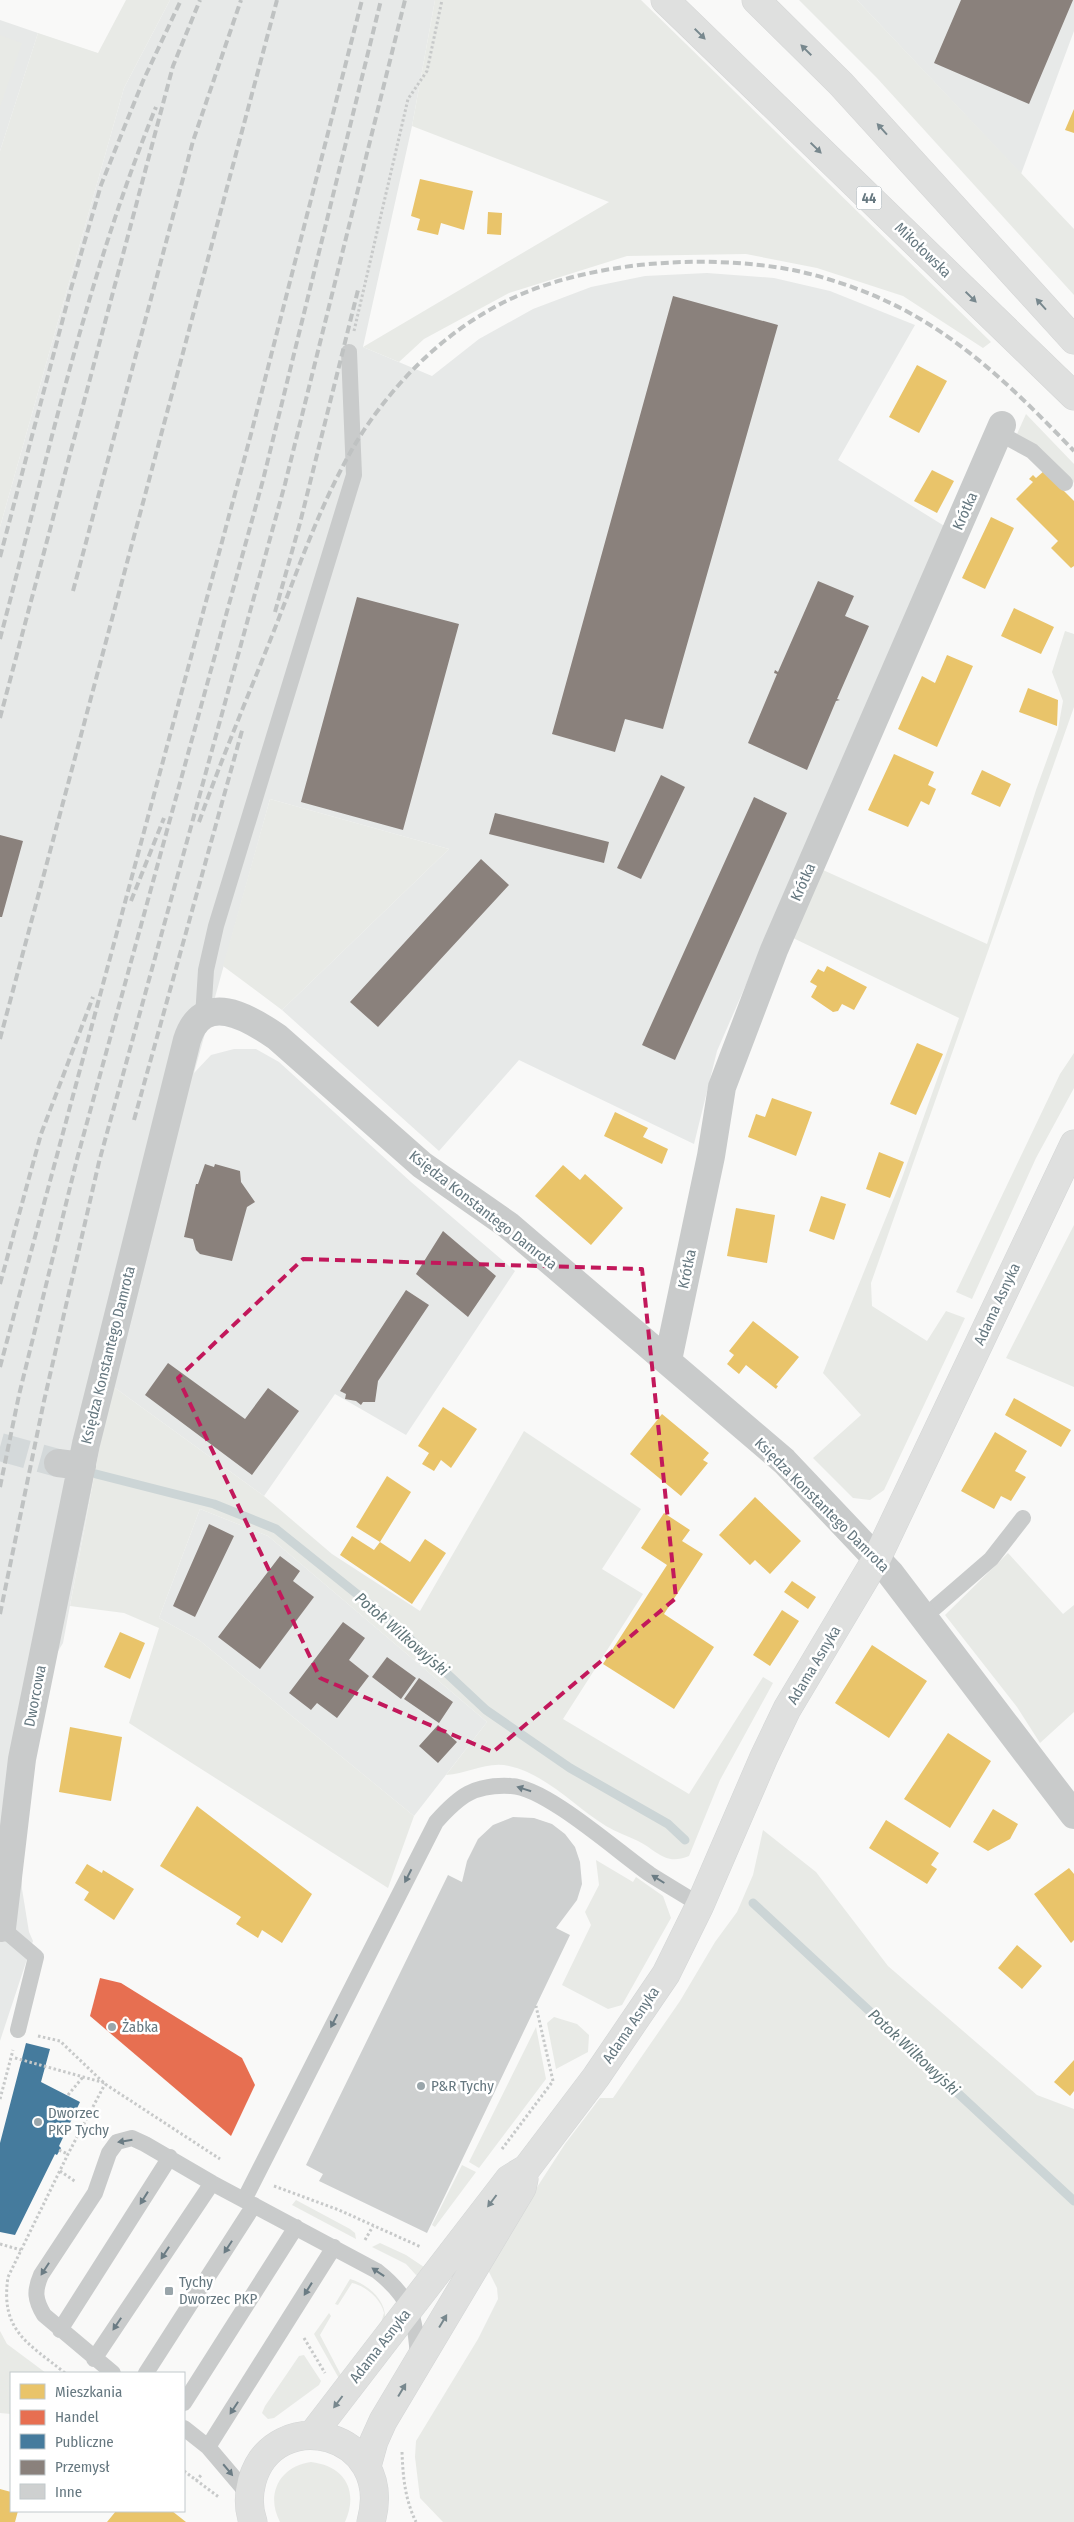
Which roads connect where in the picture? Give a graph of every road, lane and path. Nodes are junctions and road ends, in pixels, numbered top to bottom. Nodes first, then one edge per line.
1 (442, 0) edge
2 (665, 0) edge
3 (756, 0) edge
4 (1074, 340) edge
5 (349, 352) joint
6 (1074, 396) edge
7 (1001, 429) joint
8 (1066, 483) dead end
9 (203, 1017) junction
10 (1074, 1144) edge
11 (668, 1360) junction
12 (70, 1465) joint
13 (1023, 1518) dead end
14 (877, 1558) junction
15 (924, 1617) junction
16 (1074, 1815) edge
17 (700, 1904) junction
18 (2, 1928) joint
19 (536, 2006) dead end
20 (18, 2030) junction
21 (16, 2058) dead end
22 (83, 2077) junction
23 (105, 2084) junction
24 (68, 2096) dead end
25 (0, 2099) edge
26 (60, 2150) dead end
27 (500, 2152) dead end
28 (68, 2154) dead end
29 (170, 2156) junction
30 (224, 2161) dead end
31 (527, 2168) junction
32 (212, 2183) junction
33 (288, 2193) dead end
34 (249, 2203) junction
35 (339, 2210) dead end
36 (296, 2227) junction
37 (0, 2244) edge
38 (334, 2248) junction
39 (21, 2250) dead end
40 (410, 2308) junction
41 (60, 2330) junction
42 (304, 2338) dead end
43 (94, 2359) junction
44 (418, 2363) junction
45 (112, 2372) edge
46 (147, 2372) edge
47 (329, 2380) dead end
48 (185, 2401) edge
49 (185, 2429) edge
50 (312, 2435) junction
51 (208, 2447) junction
52 (367, 2466) junction
53 (185, 2472) edge
54 (235, 2497) junction
55 (253, 2522) edge
56 (371, 2522) edge

1 - 5 path
2 -> 6 street, Mikołowska / 44
4 -> 3 street
5 - 9 lane
7 - 8 lane
7 - 11 street, Krótka
9 - 11 street, Księdza Konstantego Damrota
9 - 12 street, Księdza Konstantego Damrota
10 - 14 street, Adama Asnyka
11 - 14 street, Księdza Konstantego Damrota
12 - 18 street, Dworcowa
13 - 15 lane
14 - 15 street, Księdza Konstantego Damrota
14 - 17 street, Adama Asnyka
15 - 16 street, Księdza Konstantego Damrota
17 - 31 street, Adama Asnyka
17 -> 34 lane
18 - 20 lane
19 - 27 path
20 - 23 path
20 - 25 path
21 - 22 path
22 - 23 path
22 - 24 path
23 - 30 path
26 - 28 path
29 - 32 lane
29 -> 41 lane
29 -> 41 lane
31 -> 40 street, Adama Asnyka
44 -> 31 street, Adama Asnyka
32 - 34 lane
32 -> 43 lane
33 - 35 path
34 - 36 lane
34 -> 46 lane
36 - 38 lane
36 - 48 lane
37 - 39 path
40 -> 38 lane
38 -> 51 lane
40 - 44 lane
40 -> 50 street, Adama Asnyka
41 - 43 lane
42 - 47 path
43 - 45 lane
52 -> 44 street, Adama Asnyka
49 - 51 lane
50 - 52 street
50 - 54 street
51 -> 54 lane
52 - 56 street
53 - 54 path
54 - 55 street

